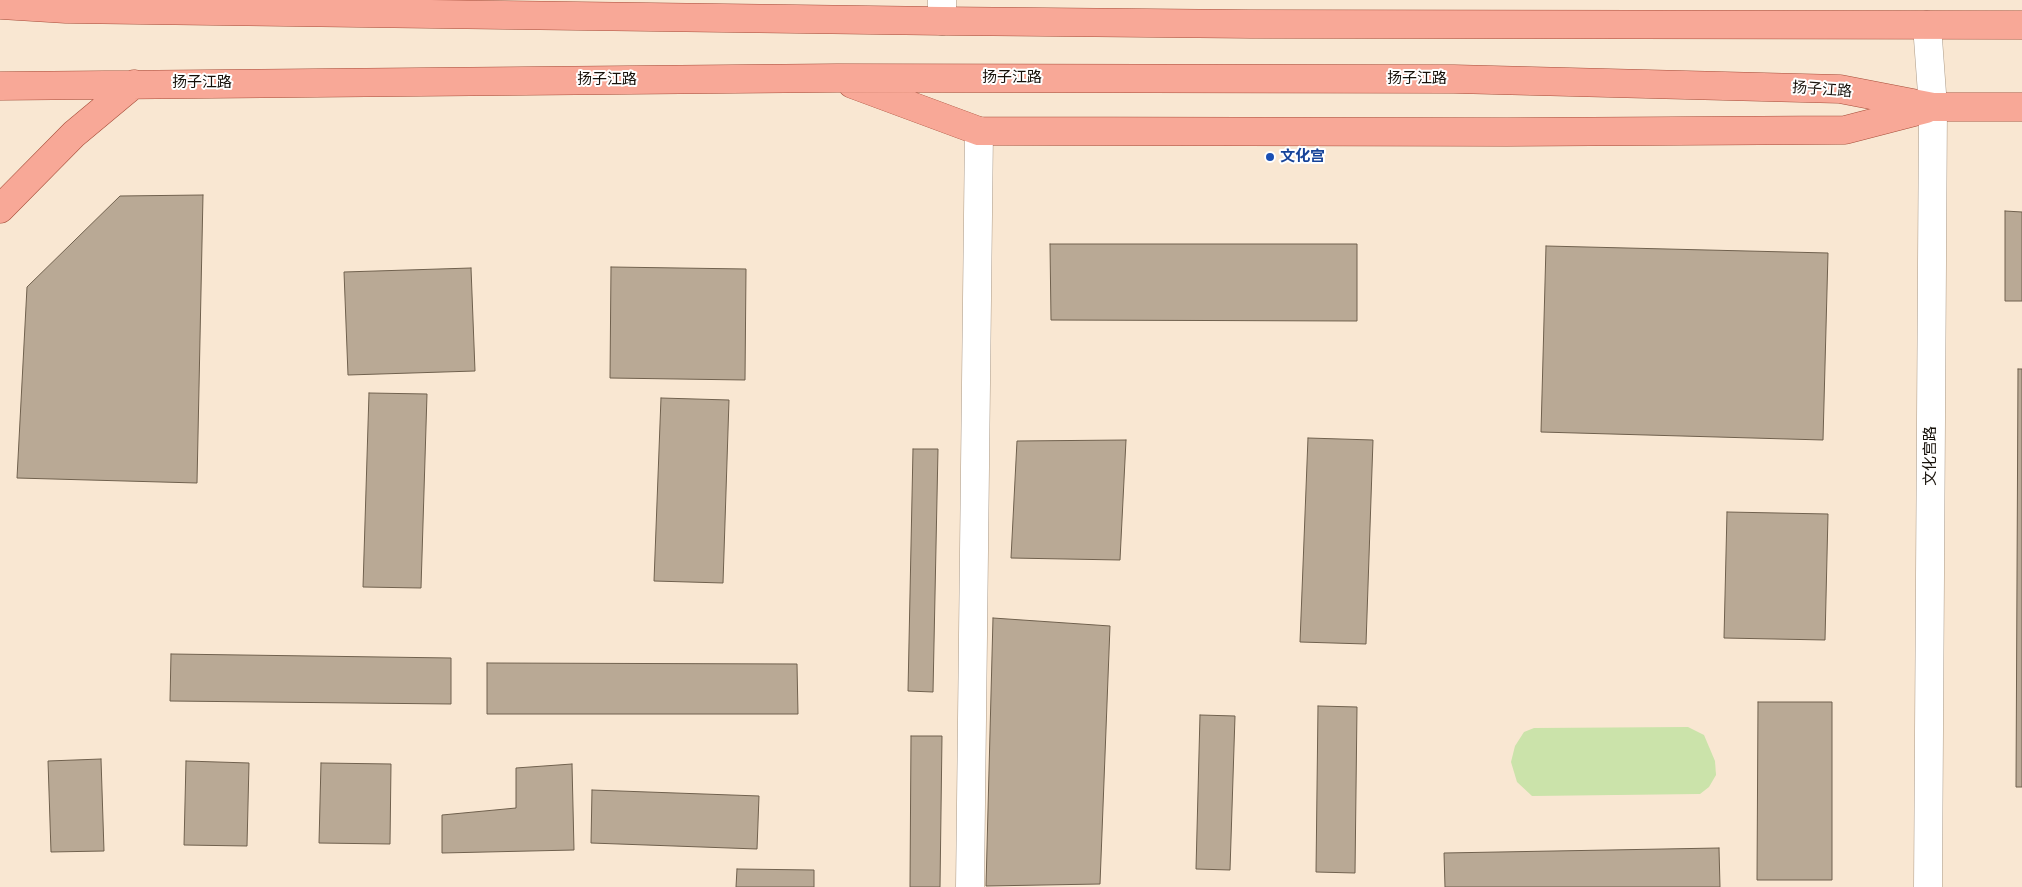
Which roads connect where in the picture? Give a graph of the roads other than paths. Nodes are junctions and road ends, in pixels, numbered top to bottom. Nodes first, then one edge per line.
1 (59, 4) edge
2 (0, 5) edge
3 (942, 10) edge
4 (1927, 25) junction
5 (2022, 25) edge
6 (837, 78) junction
7 (134, 84) junction
8 (0, 86) edge
9 (1933, 107) junction
10 (2022, 107) edge
11 (979, 131) junction
12 (0, 209) edge
13 (970, 887) edge
14 (1928, 887) edge

1 - 2 main road
1 - 3 main road
3 - 4 main road
4 - 5 main road
4 - 9 street, 文化宫路
6 - 7 main road, 扬子江路
6 - 9 main road, 扬子江路
6 - 11 main road
7 - 8 main road, 扬子江路
7 - 12 main road
9 - 10 main road, 扬子江路
9 - 11 main road
9 - 14 street, 文化宫路
11 - 13 street

